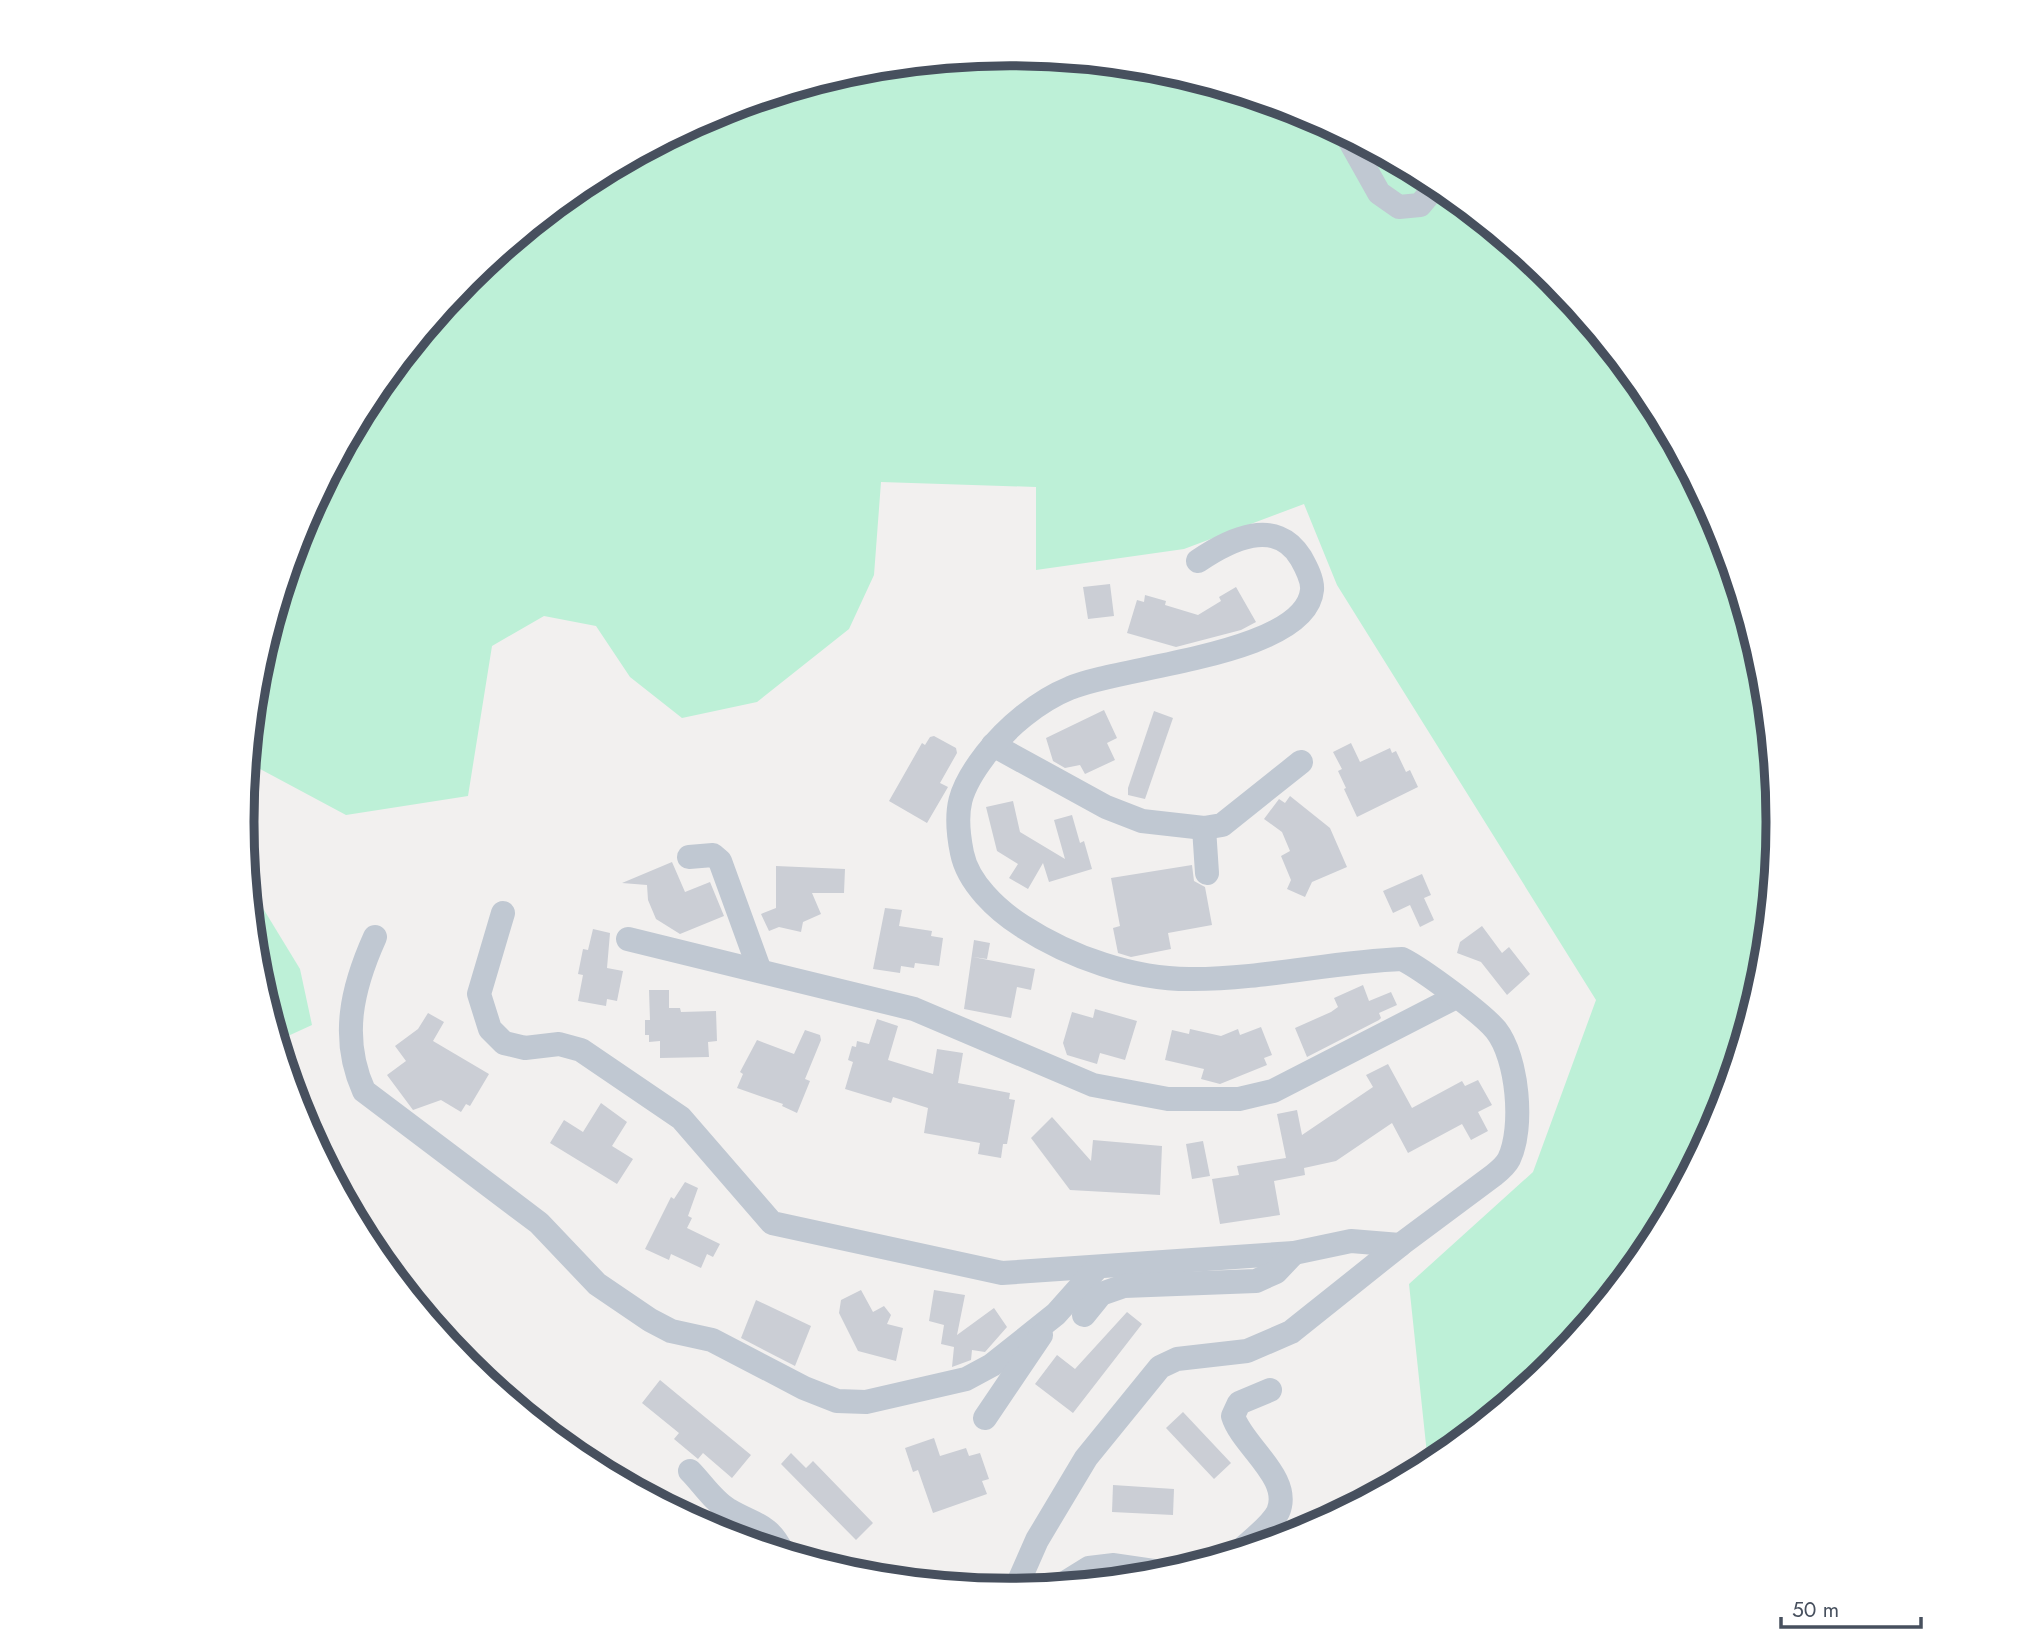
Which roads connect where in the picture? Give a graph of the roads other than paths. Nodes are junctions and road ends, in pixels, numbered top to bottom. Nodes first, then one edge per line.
1 (1355, 150) edge
2 (1429, 194) edge
3 (1198, 561) dead end
4 (993, 745) junction
5 (1301, 762) dead end
6 (1204, 828) junction
7 (689, 857) dead end
8 (1207, 873) dead end
9 (503, 913) dead end
10 (375, 937) dead end
11 (628, 939) dead end
12 (760, 971) junction
13 (1456, 997) junction
14 (1399, 1245) junction
15 (1294, 1252) junction
16 (1097, 1268) junction
17 (1056, 1314) junction
18 (1084, 1315) dead end
19 (1270, 1390) dead end
20 (985, 1418) dead end
21 (690, 1471) dead end
22 (1253, 1538) edge
23 (779, 1542) edge
24 (1134, 1568) edge
25 (1076, 1575) edge
26 (1020, 1578) edge

1 - 2 street
3 - 4 street
4 - 6 street
4 - 13 street
5 - 6 street
6 - 8 street
7 - 12 street
9 - 16 street
10 - 17 street
11 - 12 street
12 - 13 street
13 - 14 street
14 - 15 street
14 - 26 street
15 - 16 street
15 - 18 street
16 - 17 street
17 - 20 street
19 - 22 street
21 - 23 street
24 - 25 street

